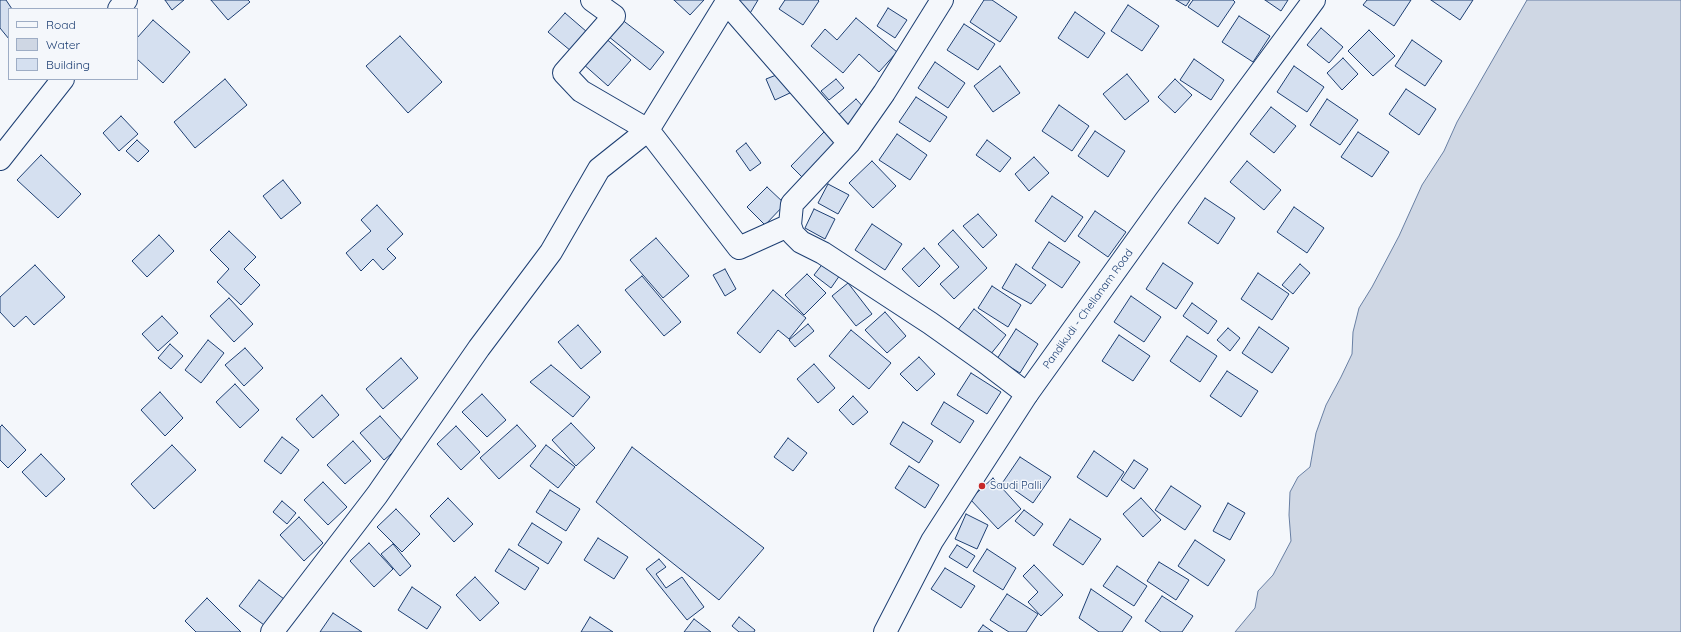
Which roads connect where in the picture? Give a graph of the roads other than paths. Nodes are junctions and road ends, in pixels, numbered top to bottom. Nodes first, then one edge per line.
1 (126, 0) edge
2 (592, 0) edge
3 (942, 0) edge
4 (1314, 0) edge
5 (727, 1) edge
6 (119, 8) edge
7 (62, 80) edge
8 (648, 130) junction
9 (849, 142) junction
10 (0, 159) edge
11 (790, 225) junction
12 (1027, 394) junction
13 (272, 632) edge
14 (885, 632) edge

1 - 6 street
2 - 8 street
3 - 9 street
4 - 12 street, Pandikudi - Chellanam Road
5 - 8 street
5 - 9 street
7 - 10 street
8 - 11 street
8 - 13 street
9 - 11 street
11 - 12 street
12 - 14 street, Pandikudi - Chellanam Road

